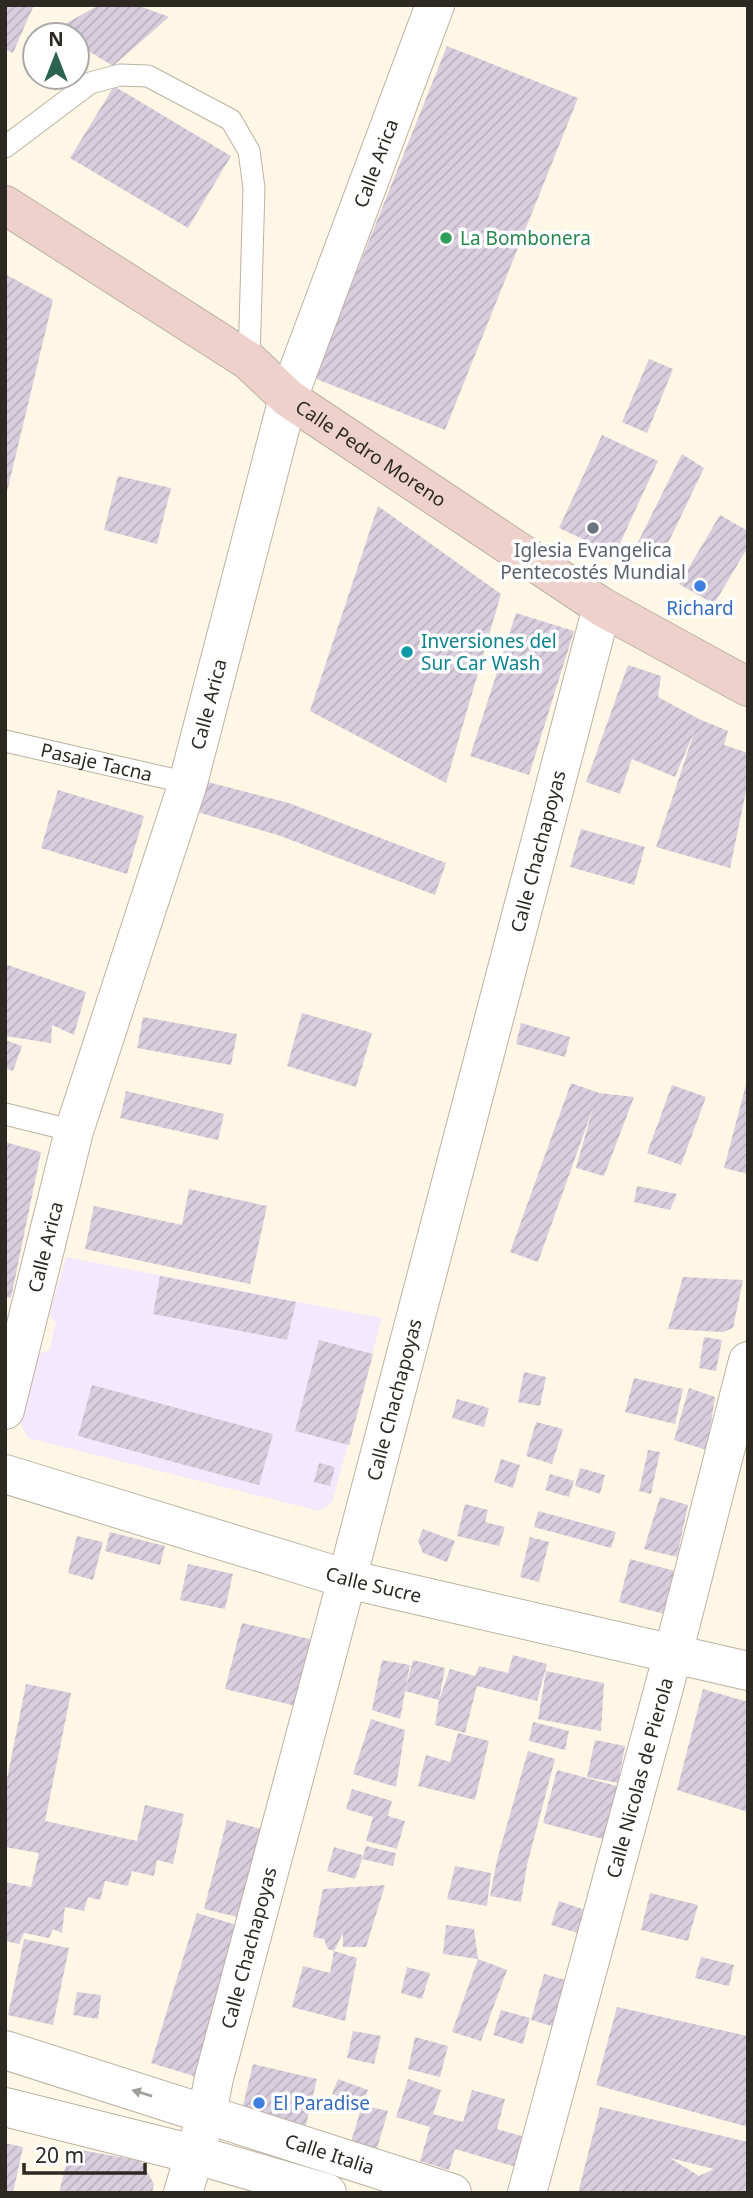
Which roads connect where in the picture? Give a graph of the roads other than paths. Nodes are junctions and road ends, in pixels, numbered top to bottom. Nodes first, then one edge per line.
1 (435, 5) edge
2 (5, 147) edge
3 (5, 205) edge
4 (249, 361) junction
5 (288, 398) junction
6 (602, 607) junction
7 (748, 687) edge
8 (5, 741) edge
9 (188, 783) junction
10 (5, 1114) edge
11 (74, 1130) junction
12 (748, 1361) edge
13 (5, 1410) edge
14 (5, 1474) edge
15 (347, 1579) junction
16 (673, 1654) junction
17 (748, 1671) edge
18 (5, 2050) edge
19 (5, 2107) edge
20 (207, 2113) junction
21 (193, 2154) junction
22 (183, 2193) edge
23 (327, 2193) edge
24 (452, 2193) edge
25 (527, 2193) edge

1 - 5 street, Calle Arica
2 - 4 lane
3 - 4 main road, Calle Pedro Moreno
4 - 5 main road, Calle Pedro Moreno
5 - 6 main road, Calle Pedro Moreno
5 - 9 street, Calle Arica
6 - 7 main road, Calle Pedro Moreno
6 - 15 street, Calle Chachapoyas
8 - 9 lane, Pasaje Tacna
9 - 11 street, Calle Arica
10 - 11 lane
11 - 13 street, Calle Arica
12 - 16 street, Calle Nicolas de Pierola
14 - 15 street, Calle Sucre
15 - 16 street, Calle Sucre
15 - 20 street, Calle Chachapoyas
16 - 17 street, Calle Sucre
16 - 25 street, Calle Nicolas de Pierola
20 -> 18 street, Calle Italia
19 - 21 street, Calle Italia
20 - 21 street, Calle Chachapoyas
20 - 24 street, Calle Italia
21 - 22 street, Calle Chachapoyas
21 - 23 street, Calle Italia

